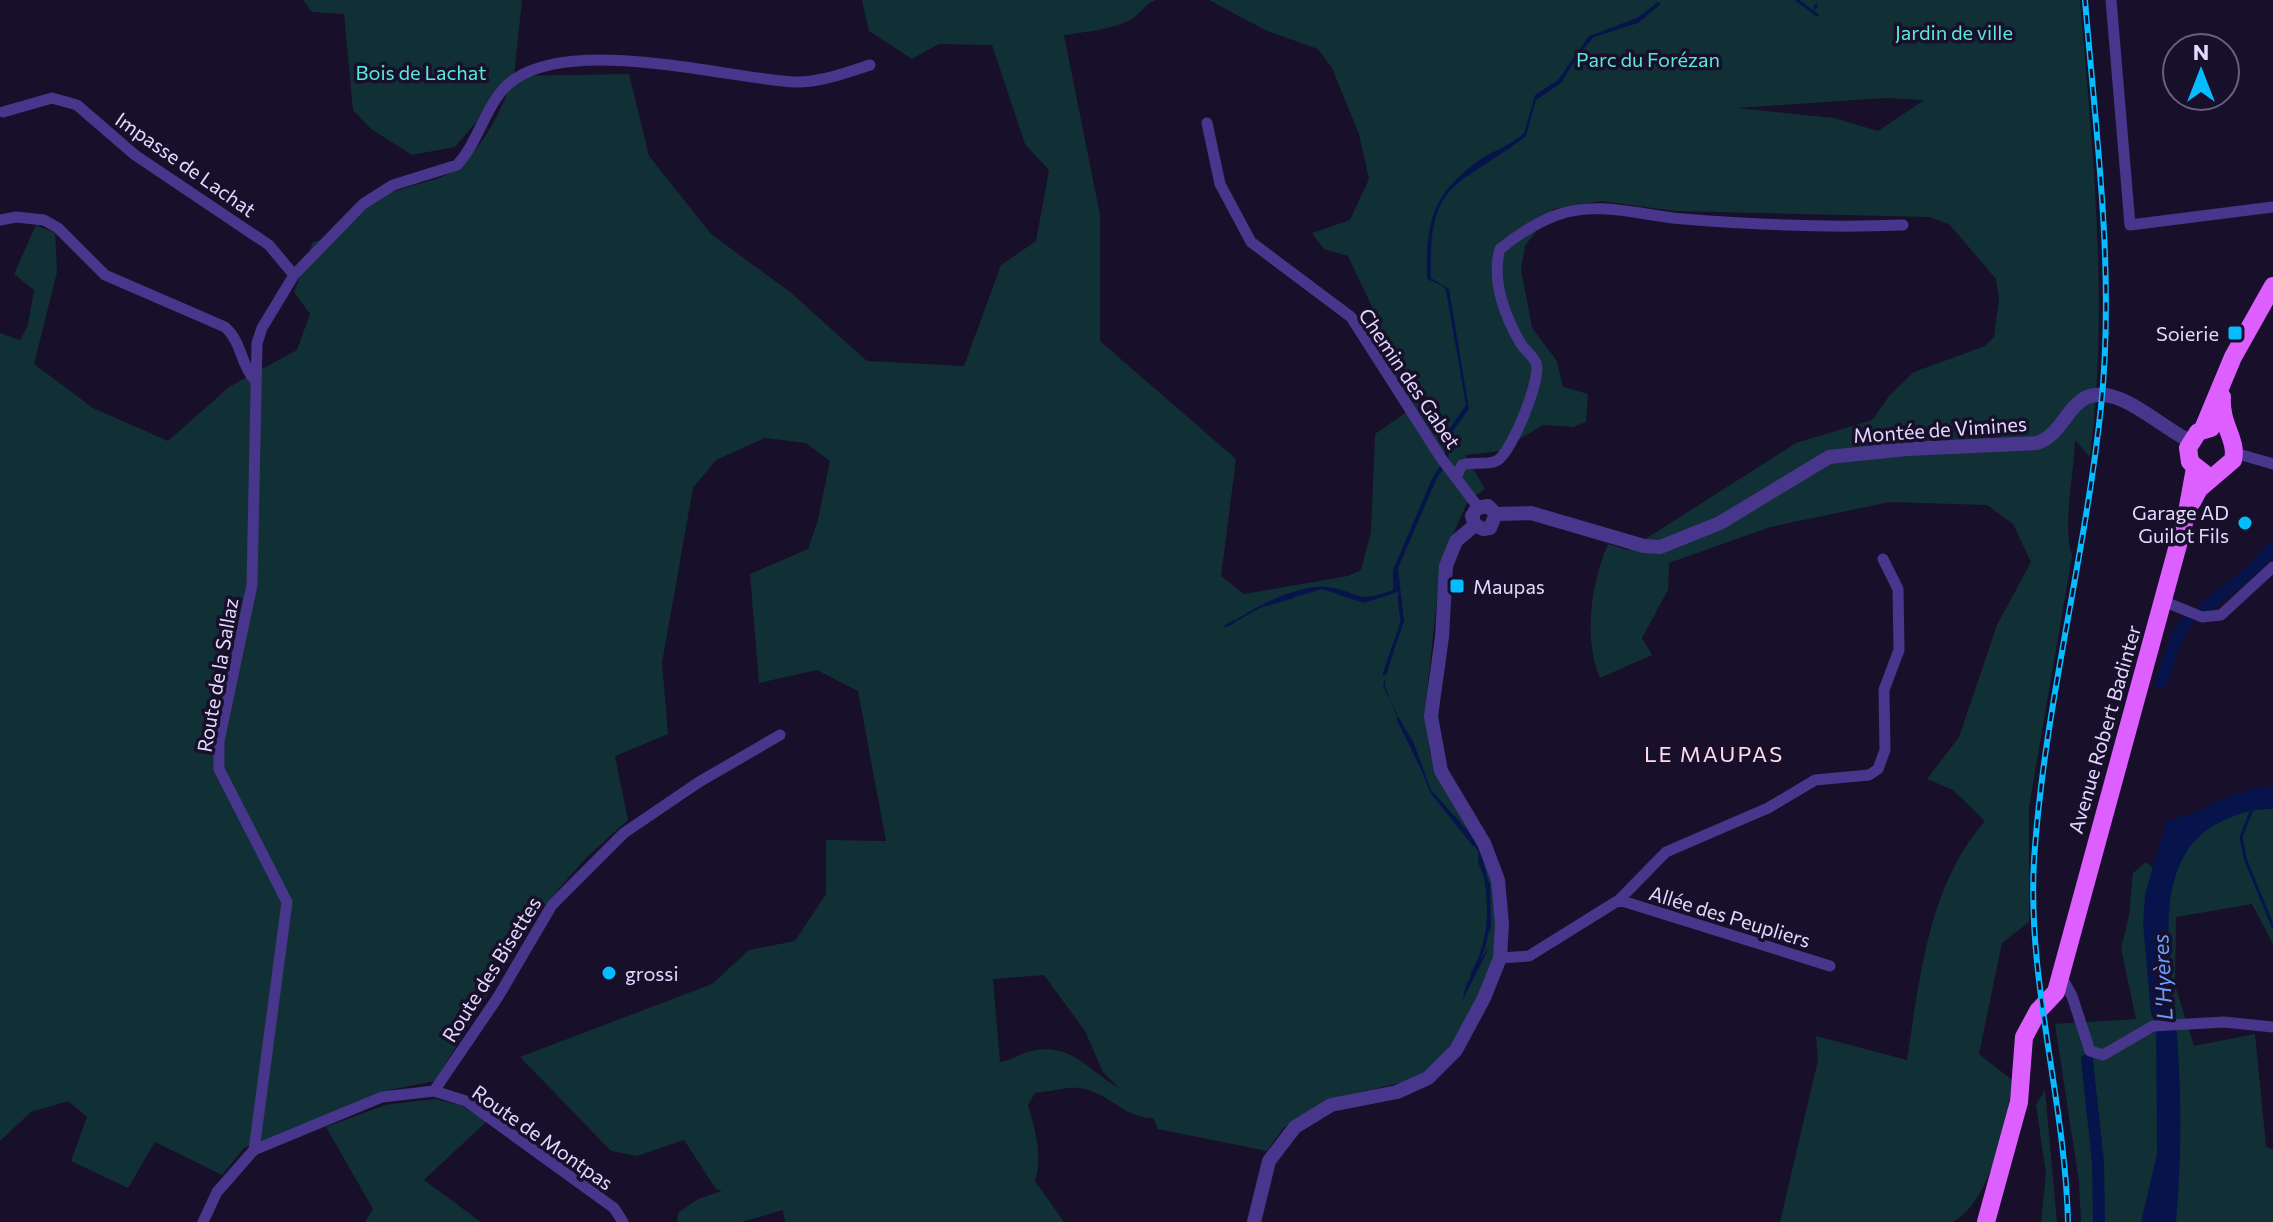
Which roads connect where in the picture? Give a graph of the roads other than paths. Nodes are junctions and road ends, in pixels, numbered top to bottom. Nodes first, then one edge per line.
1 (2111, 0) edge
2 (870, 65) dead end
3 (3, 112) dead end
4 (1207, 123) dead end
5 (2273, 207) edge
6 (0, 220) edge
7 (1903, 225) dead end
8 (294, 275) junction
9 (2273, 286) edge
10 (254, 379) junction
11 (2224, 381) junction
12 (2197, 435) junction
13 (2228, 435) junction
14 (2235, 453) junction
15 (2273, 464) edge
16 (1449, 467) junction
17 (2195, 468) junction
18 (2218, 474) junction
19 (1478, 507) junction
20 (2187, 512) junction
21 (1496, 514) junction
22 (1475, 525) junction
23 (1883, 559) dead end
24 (2273, 567) edge
25 (2163, 601) junction
26 (780, 735) dead end
27 (1619, 900) junction
28 (1500, 958) junction
29 (1830, 966) dead end
30 (2063, 967) junction
31 (2273, 1027) edge
32 (434, 1091) junction
33 (254, 1150) junction
34 (203, 1222) edge
35 (623, 1222) edge
36 (1254, 1222) edge
37 (1986, 1222) edge

1 - 5 street
2 - 8 street
3 - 8 street, Impasse de Lachat
4 - 16 street, Chemin des Gabet
6 - 10 street
7 - 16 street
8 - 10 street
9 - 11 main road
10 - 33 street, Route de la Sallaz
11 - 12 main road
11 - 13 main road
12 - 13 main road
12 - 17 main road
12 - 21 street, Montée de Vimines
13 - 14 main road
14 - 15 street
14 - 18 main road
16 - 19 street, Chemin des Gabet
17 - 18 main road
17 - 20 main road, Avenue Robert Badinter
18 - 20 main road
19 - 21 street
19 - 22 street
20 - 25 main road, Avenue Robert Badinter
21 - 22 street
22 - 28 street
23 - 27 street
24 - 25 street
25 - 30 main road, Avenue Robert Badinter
26 - 32 street, Route des Bisettes
27 - 28 street
27 - 29 street, Allée des Peupliers
28 - 36 street
30 - 31 street
30 - 37 main road, Avenue Robert Badinter
32 - 33 street, Route de Montpas
32 - 35 street, Route de Montpas
33 - 34 street

